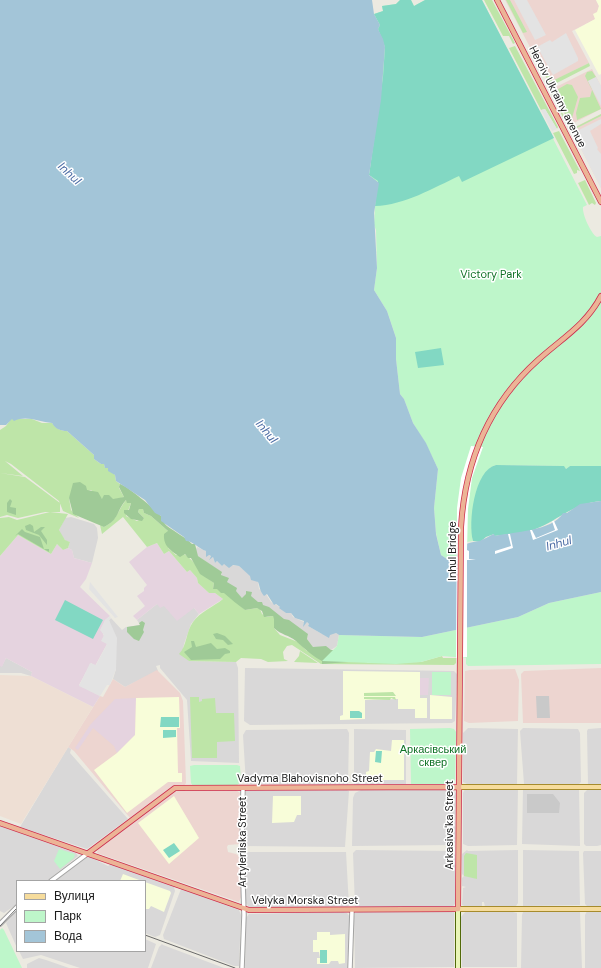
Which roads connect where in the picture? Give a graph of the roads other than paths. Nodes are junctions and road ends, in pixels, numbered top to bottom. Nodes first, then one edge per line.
1 (497, 0) edge
2 (601, 202) edge
3 (601, 296) edge
4 (461, 658) joint
5 (460, 786) junction
6 (601, 787) edge
7 (243, 788) junction
8 (0, 823) edge
9 (87, 854) junction
10 (52, 880) edge
11 (16, 908) edge
12 (244, 909) junction
13 (458, 909) junction
14 (601, 909) edge
15 (352, 910) junction
16 (0, 924) edge
17 (242, 968) edge
18 (350, 968) edge
19 (458, 968) edge

1 - 2 highway, Heroiv Ukrainy avenue
3 - 4 highway, Inhul Bridge
4 - 5 highway, Arkasivs'ka Street
5 - 6 main road, Vadyma Blahovisnoho Street
5 - 7 highway, Vadyma Blahovisnoho Street
5 - 13 highway, Arkasivs'ka Street
7 - 9 highway, Vadyma Blahovisnoho Street
7 - 12 street, Artyleriiska Street
8 - 9 highway, Velyka Morska Street
9 - 10 street, Vadyma Blahovisnoho Street
9 - 12 highway, Velyka Morska Street
11 - 16 street
12 - 15 highway, Velyka Morska Street
12 - 17 street, Artyleriiska Street
13 - 14 main road, Velyka Morska Street
13 - 15 highway, Velyka Morska Street
13 - 19 main road, Arkasivs'ka Street
15 - 18 street

